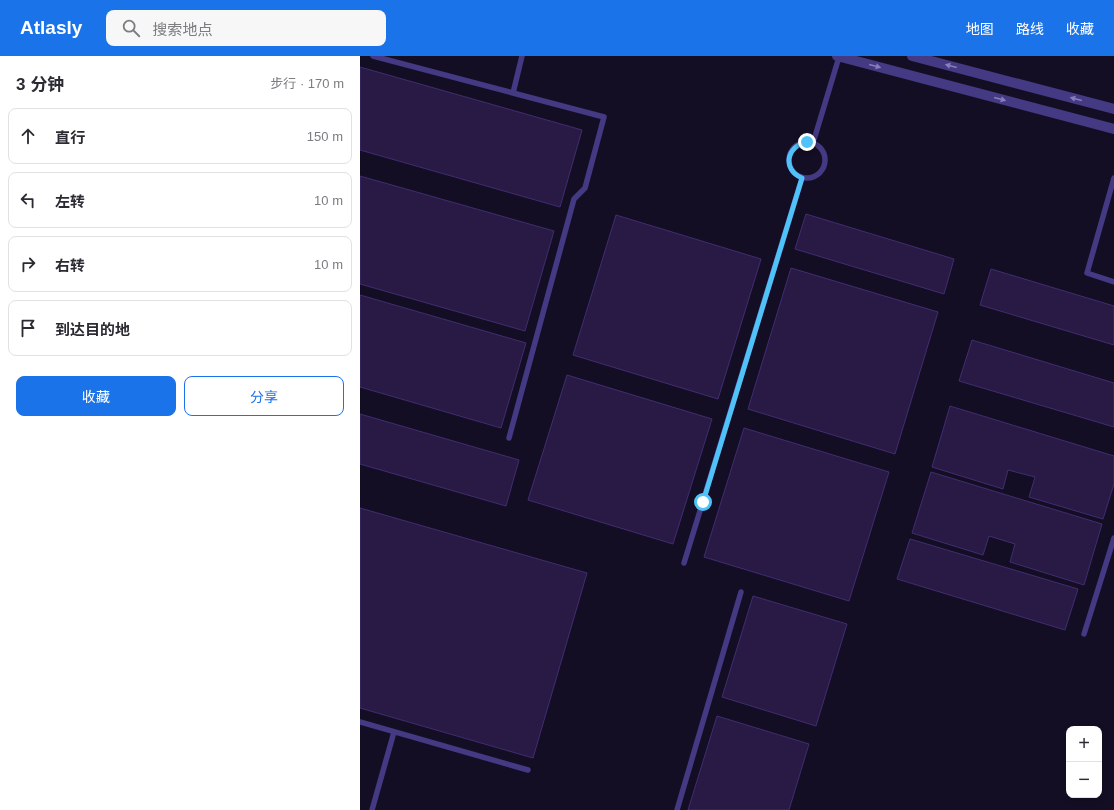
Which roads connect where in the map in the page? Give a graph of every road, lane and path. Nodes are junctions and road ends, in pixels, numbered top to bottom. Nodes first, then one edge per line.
1 (373, 56) edge
2 (522, 56) edge
3 (838, 56) edge
4 (912, 56) edge
5 (512, 93) junction
6 (1114, 109) edge
7 (1114, 129) edge
8 (813, 143) junction
9 (802, 178) junction
10 (1114, 178) edge
11 (1114, 282) edge
12 (509, 438) dead end
13 (1114, 538) edge
14 (684, 563) dead end
15 (742, 592) dead end
16 (1084, 634) dead end
17 (360, 722) edge
18 (394, 732) junction
19 (528, 770) dead end
20 (372, 810) edge
21 (677, 810) edge

1 - 5 lane
2 - 5 lane
3 -> 7 street
3 - 8 lane
6 -> 4 street
5 - 12 lane
8 - 9 lane
8 - 9 lane
9 - 14 lane
10 - 11 lane
13 - 16 lane
15 - 21 lane
17 - 18 lane
18 - 19 lane
18 - 20 lane

